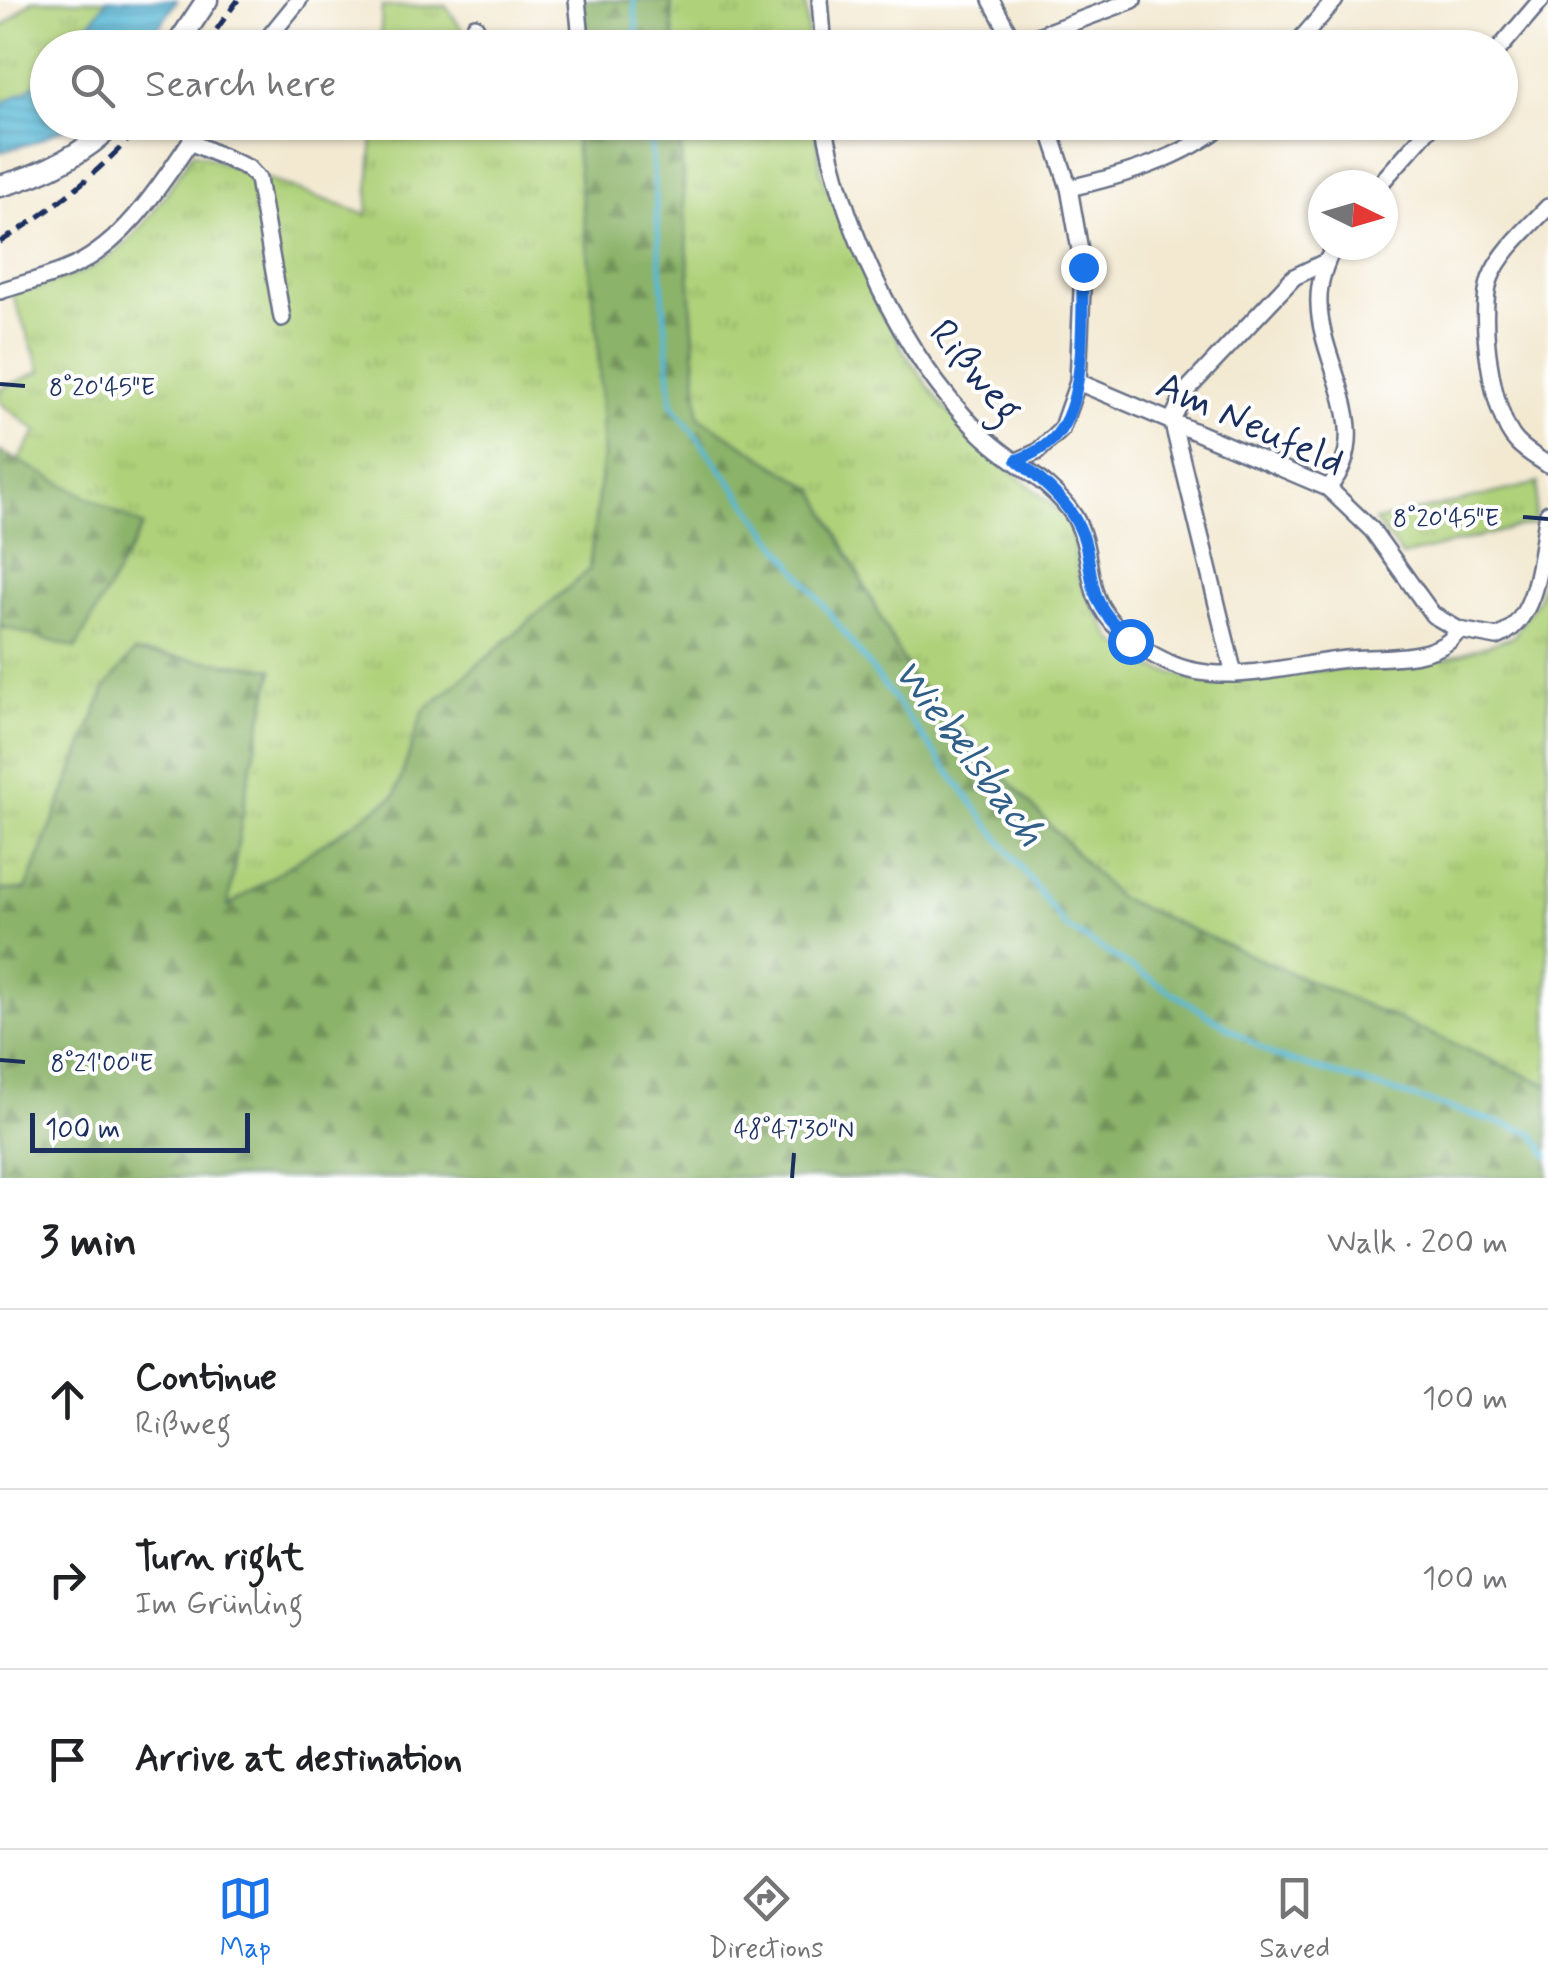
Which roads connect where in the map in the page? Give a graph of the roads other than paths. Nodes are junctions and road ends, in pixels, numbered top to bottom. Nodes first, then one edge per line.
1 (207, 0) edge
2 (299, 0) edge
3 (577, 0) edge
4 (820, 0) edge
5 (991, 0) edge
6 (1132, 0) edge
7 (1336, 0) edge
8 (1541, 0) edge
9 (475, 26) dead end
10 (187, 30) edge
11 (275, 30) edge
12 (478, 30) edge
13 (580, 30) edge
14 (822, 30) edge
15 (1008, 30) edge
16 (1057, 30) edge
17 (1310, 30) edge
18 (1515, 30) edge
19 (98, 140) edge
20 (827, 140) edge
21 (1052, 140) edge
22 (1200, 140) edge
23 (1419, 140) edge
24 (190, 142) joint
25 (1392, 170) edge
26 (0, 186) edge
27 (1069, 188) junction
28 (1548, 207) edge
29 (1325, 262) joint
30 (0, 291) edge
31 (282, 318) dead end
32 (1078, 382) junction
33 (1172, 420) junction
34 (1017, 460) junction
35 (1548, 465) edge
36 (1328, 488) junction
37 (1548, 512) edge
38 (1458, 630) junction
39 (1234, 674) junction

1 - 10 street
2 - 11 street
3 - 13 street
4 - 14 street
5 - 15 street
6 - 16 street
7 - 17 street
8 - 18 street
9 - 12 street
19 - 26 street
20 - 34 street, Rißweg
21 - 27 street
22 - 27 street
23 - 25 street
24 - 30 street
24 - 31 street
27 - 32 street
28 - 35 street
29 - 33 street
29 - 36 street
32 - 33 street, Am Neufeld
32 - 34 street
33 - 36 street, Am Neufeld
33 - 39 street
34 - 39 street, Rißweg
36 - 38 street, Am Neufeld
37 - 38 street
38 - 39 street, Rißweg

